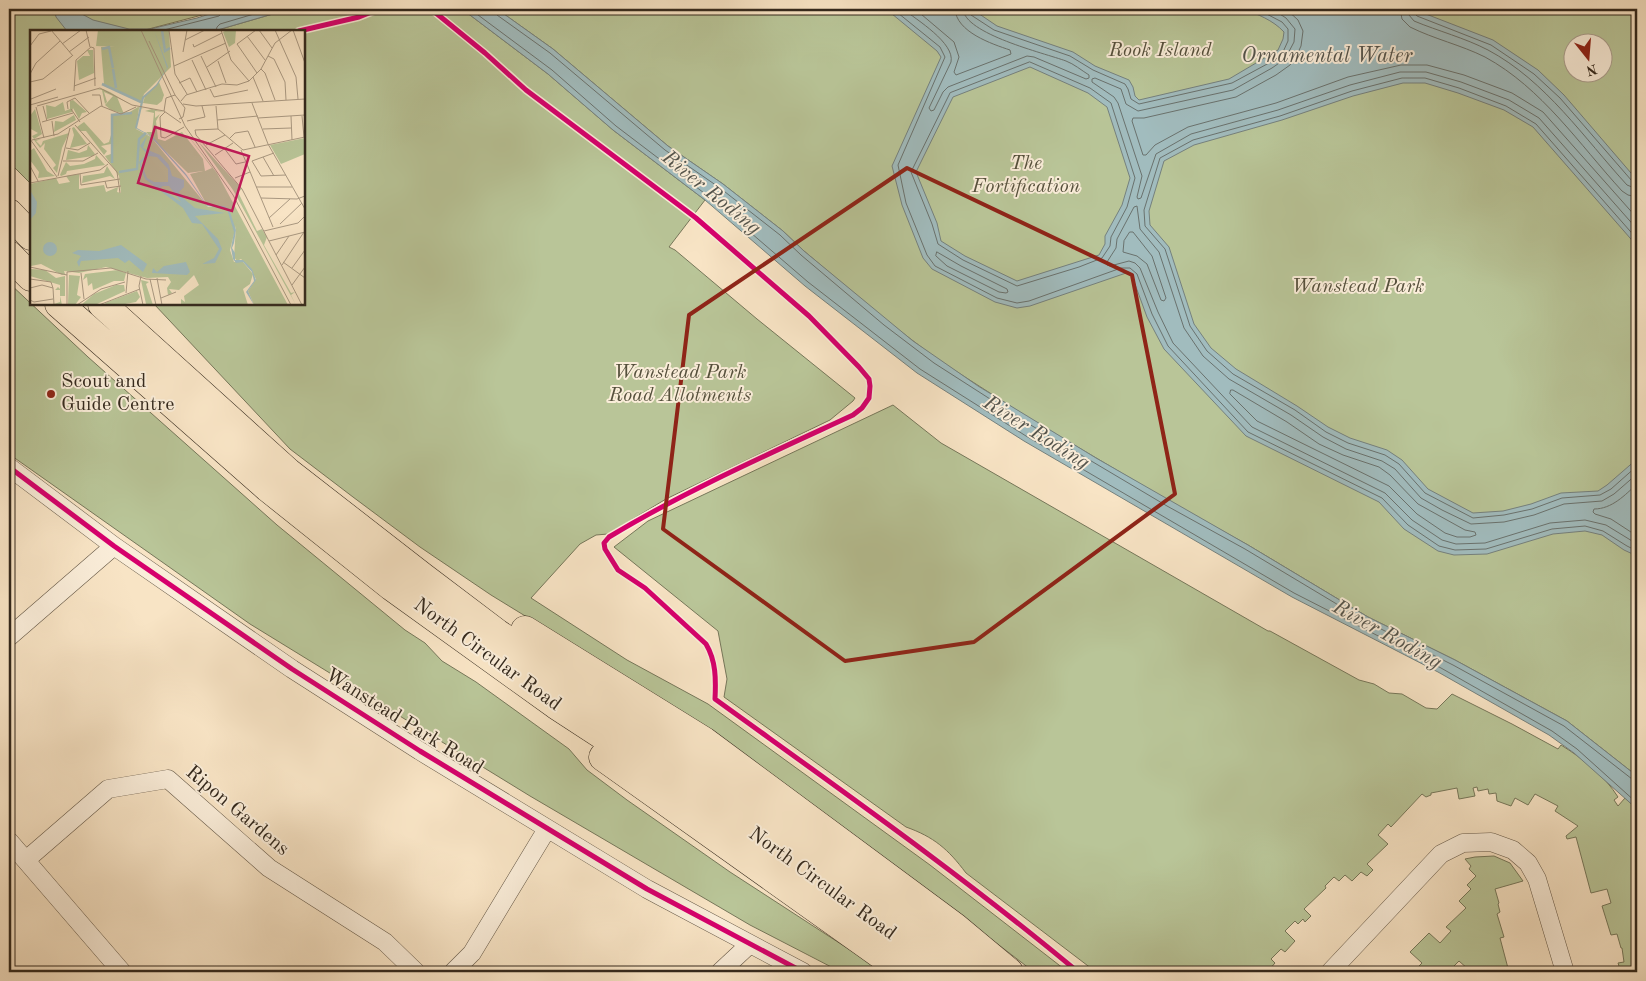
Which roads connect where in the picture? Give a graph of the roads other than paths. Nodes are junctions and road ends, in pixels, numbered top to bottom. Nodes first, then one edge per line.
1 (9, 212) edge
2 (30, 235) edge
3 (9, 255) edge
4 (30, 276) edge
5 (60, 305) edge
6 (103, 305) edge
7 (9, 466) edge
8 (114, 546) junction
9 (423, 577) junction
10 (392, 587) junction
11 (9, 637) edge
12 (547, 829) junction
13 (9, 841) edge
14 (26, 860) junction
15 (750, 944) junction
16 (122, 972) edge
17 (416, 972) edge
18 (453, 972) edge
19 (720, 972) edge
20 (804, 972) edge
21 (905, 972) edge
22 (942, 972) edge
23 (981, 972) edge
24 (1009, 972) edge
25 (1330, 972) edge
26 (1565, 972) edge

1 - 2 highway
3 - 4 highway
5 - 10 highway, North Circular Road
6 - 9 highway, North Circular Road
7 - 8 street, Wanstead Park Road
8 - 11 street
8 - 12 street, Wanstead Park Road
9 - 23 highway, North Circular Road
9 - 24 highway
10 - 21 highway
10 - 22 highway, North Circular Road
12 - 15 street, Wanstead Park Road
12 - 18 street
13 - 14 street
14 - 16 street
14 - 17 street, Ripon Gardens
15 - 19 street
15 - 20 street, Wanstead Park Road
25 - 26 street

